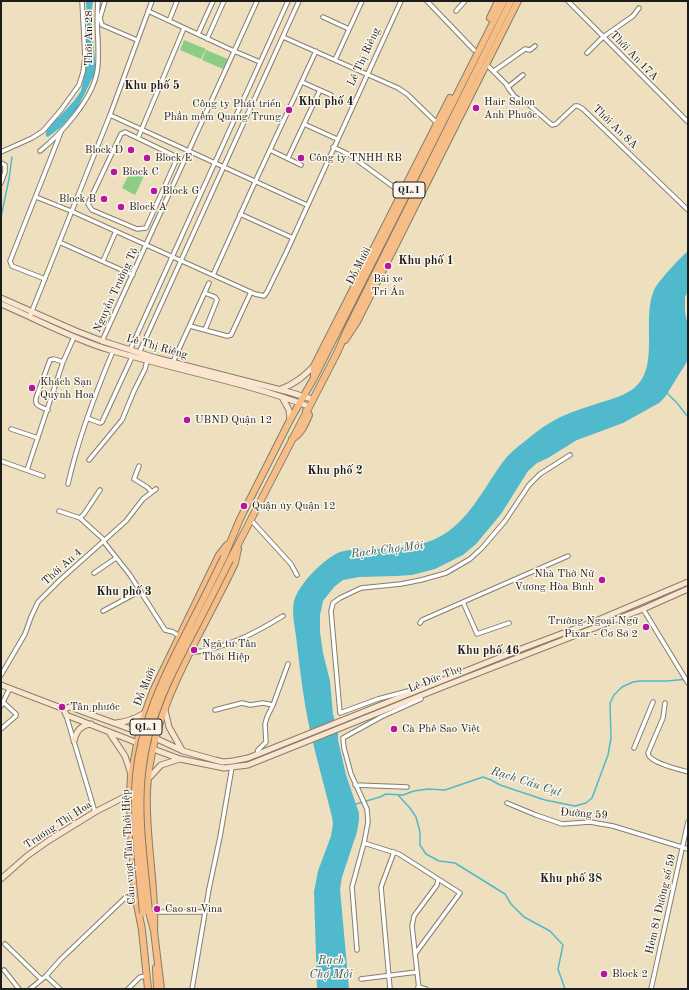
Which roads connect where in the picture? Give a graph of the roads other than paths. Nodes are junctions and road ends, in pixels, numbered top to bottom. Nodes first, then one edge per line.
1 (82, 1) edge
2 (98, 1) edge
3 (105, 1) edge
4 (152, 1) edge
5 (177, 1) edge
6 (213, 1) edge
7 (224, 1) edge
8 (257, 1) edge
9 (288, 1) edge
10 (300, 1) edge
11 (362, 1) edge
12 (401, 1) edge
13 (427, 1) edge
14 (465, 1) edge
15 (498, 1) edge
16 (504, 1) edge
17 (511, 1) edge
18 (518, 1) edge
19 (568, 1) edge
20 (639, 8) dead end
21 (148, 11) junction
22 (456, 11) dead end
23 (323, 17) dead end
24 (169, 21) junction
25 (184, 28) junction
26 (349, 29) junction
27 (198, 34) junction
28 (283, 37) junction
29 (603, 37) junction
30 (207, 39) junction
31 (137, 40) junction
32 (535, 46) dead end
33 (474, 50) junction
34 (487, 50) junction
35 (234, 51) junction
36 (316, 51) junction
37 (587, 53) dead end
38 (335, 60) junction
39 (260, 62) junction
40 (486, 64) junction
41 (494, 71) junction
42 (367, 74) junction
43 (523, 75) dead end
44 (302, 82) junction
45 (508, 87) junction
46 (320, 90) junction
47 (331, 95) dead end
48 (110, 115) junction
49 (688, 122) edge
50 (437, 123) junction
51 (304, 124) junction
52 (142, 130) junction
53 (61, 132) junction
54 (138, 138) junction
55 (337, 138) junction
56 (333, 147) junction
57 (270, 150) junction
58 (40, 151) dead end
59 (1, 152) edge
60 (189, 152) junction
61 (288, 158) junction
62 (1, 163) edge
63 (214, 163) junction
64 (301, 165) dead end
65 (224, 167) junction
66 (255, 182) junction
67 (1, 183) edge
68 (402, 193) junction
69 (36, 197) junction
70 (307, 205) junction
71 (688, 210) edge
72 (71, 211) junction
73 (240, 214) junction
74 (116, 231) junction
75 (293, 238) junction
76 (59, 242) junction
77 (147, 245) junction
78 (172, 256) junction
79 (182, 261) junction
80 (103, 262) junction
81 (133, 275) junction
82 (213, 275) junction
83 (45, 280) junction
84 (209, 284) dead end
85 (251, 292) junction
86 (205, 293) junction
87 (1, 298) edge
88 (1, 304) edge
89 (31, 314) junction
90 (190, 326) junction
91 (205, 330) junction
92 (74, 337) junction
93 (102, 341) junction
94 (130, 350) junction
95 (113, 351) junction
96 (139, 353) junction
97 (336, 353) junction
98 (132, 357) junction
99 (147, 361) junction
100 (64, 362) junction
101 (173, 362) junction
102 (314, 366) junction
103 (314, 378) junction
104 (280, 390) junction
105 (303, 396) junction
106 (281, 397) junction
107 (312, 399) junction
108 (299, 403) junction
109 (307, 408) junction
110 (48, 410) junction
111 (87, 418) junction
112 (290, 420) junction
113 (12, 429) dead end
114 (38, 438) junction
115 (570, 455) dead end
116 (89, 460) dead end
117 (1, 461) edge
118 (139, 466) dead end
119 (27, 470) junction
120 (43, 476) dead end
121 (68, 484) dead end
122 (156, 489) dead end
123 (100, 490) dead end
124 (152, 492) junction
125 (59, 511) dead end
126 (80, 518) junction
127 (251, 520) junction
128 (231, 538) junction
129 (104, 542) junction
130 (240, 542) junction
131 (568, 556) dead end
132 (116, 558) junction
133 (227, 559) junction
134 (94, 573) dead end
135 (297, 576) dead end
136 (688, 582) edge
137 (688, 588) edge
138 (140, 591) junction
139 (463, 602) junction
140 (639, 604) junction
141 (644, 609) junction
142 (103, 611) dead end
143 (283, 616) dead end
144 (509, 622) dead end
145 (420, 623) dead end
146 (179, 636) junction
147 (532, 645) junction
148 (535, 651) junction
149 (190, 653) junction
150 (288, 664) dead end
151 (1, 675) edge
152 (688, 683) edge
153 (1, 685) edge
154 (10, 688) junction
155 (416, 691) junction
156 (421, 699) dead end
157 (653, 702) dead end
158 (665, 703) dead end
159 (2, 704) edge
160 (274, 705) junction
161 (165, 707) junction
162 (215, 710) dead end
163 (65, 712) junction
164 (144, 716) junction
165 (345, 722) junction
166 (114, 723) junction
167 (92, 724) junction
168 (159, 724) junction
169 (1, 729) edge
170 (108, 731) junction
171 (139, 732) junction
172 (155, 738) junction
173 (74, 741) junction
174 (299, 741) junction
175 (137, 743) junction
176 (634, 748) dead end
177 (153, 749) junction
178 (183, 751) junction
179 (257, 754) junction
180 (134, 758) junction
181 (180, 759) junction
182 (151, 761) junction
183 (232, 761) junction
184 (232, 768) junction
185 (688, 772) edge
186 (132, 776) junction
187 (148, 779) junction
188 (356, 785) junction
189 (407, 787) dead end
190 (130, 794) junction
191 (508, 803) dead end
192 (95, 812) junction
193 (688, 822) edge
194 (364, 843) junction
195 (683, 847) junction
196 (688, 849) edge
197 (394, 852) junction
198 (1, 879) edge
199 (438, 879) junction
200 (135, 894) junction
201 (149, 912) junction
202 (205, 912) junction
203 (142, 930) junction
204 (5, 944) dead end
205 (357, 950) dead end
206 (415, 954) junction
207 (156, 957) junction
208 (4, 970) dead end
209 (417, 972) junction
210 (46, 976) junction
211 (147, 976) junction
212 (388, 976) junction
213 (41, 979) junction
214 (361, 979) dead end
215 (419, 988) edge
216 (19, 989) edge
217 (30, 989) edge
218 (60, 989) edge
219 (128, 989) edge
220 (144, 989) edge
221 (148, 989) edge
222 (157, 989) edge
223 (161, 989) edge
224 (192, 989) edge
225 (390, 989) edge
226 (426, 989) edge
227 (651, 989) edge

1 - 59 street, Thới An 28
2 - 53 street, Thới An 28
3 - 31 street
4 - 21 street
5 - 24 street
6 - 27 street
7 - 30 street
8 - 35 street, Nguyễn Trường Tộ
9 - 39 street
10 - 28 street
11 - 26 street
12 - 42 street, Lê Thị Riêng
13 - 33 street
14 - 22 street
15 - 33 highway, Đỗ Mười / QL.1
16 - 103 highway, Đỗ Mười / QL.1
17 - 34 highway, Đỗ Mười / QL.1
18 - 40 highway, Đỗ Mười / QL.1
19 - 29 street, Thới An 17A
20 - 29 street
21 - 24 street
21 - 31 street
23 - 26 street
24 - 25 street
25 - 27 street
25 - 52 street
26 - 38 street
27 - 30 street
28 - 36 street
28 - 65 street
29 - 37 street
29 - 49 street, Thới An 17A
30 - 35 street
31 - 48 street
32 - 41 street
33 - 50 highway, Đỗ Mười / QL.1
34 - 40 highway
34 - 97 highway, Đỗ Mười / QL.1
35 - 39 street
35 - 60 street, Nguyễn Trường Tộ
36 - 38 street
36 - 44 street
38 - 42 street
39 - 63 street
40 - 41 street, Thới An 8A
40 - 97 highway, Đỗ Mười / QL.1
41 - 45 street, Thới An 8A
42 - 50 street
42 - 55 street, Lê Thị Riêng
43 - 45 street
44 - 46 street
44 - 57 street
45 - 71 street, Thới An 8A
46 - 47 street
46 - 51 street
48 - 52 street
48 - 72 street
50 - 68 highway, Đỗ Mười / QL.1
51 - 55 street
51 - 61 street
52 - 54 street
52 - 60 street
53 - 58 street, Thới An 28
53 - 69 street
54 - 54 street
55 - 56 street, Lê Thị Riêng
56 - 68 street
56 - 70 street, Lê Thị Riêng
57 - 61 street
57 - 66 street
60 - 63 street
60 - 77 street, Nguyễn Trường Tộ
61 - 64 street
62 - 67 street
63 - 65 street
63 - 78 street
65 - 66 street
65 - 79 street
66 - 70 street
66 - 73 street
68 - 102 highway, Đỗ Mười / QL.1
69 - 72 street
69 - 83 street
70 - 75 street, Lê Thị Riêng
72 - 74 street
72 - 76 street
73 - 75 street
73 - 82 street
74 - 77 street
74 - 80 street
75 - 85 street, Lê Thị Riêng
76 - 80 street
76 - 83 street
77 - 78 street
77 - 81 street, Nguyễn Trường Tộ
78 - 79 street
78 - 94 street
79 - 82 street
79 - 96 street
80 - 81 street
81 - 93 street, Nguyễn Trường Tộ
82 - 85 street
83 - 89 street
84 - 86 street
85 - 91 street
86 - 90 street
86 - 91 street
87 - 89 main road, Lê Thị Riêng
88 - 89 main road, Lê Thị Riêng
89 - 92 main road, Lê Thị Riêng
89 - 93 main road, Lê Thị Riêng
90 - 91 street
90 - 101 street
92 - 95 main road, Lê Thị Riêng
92 - 100 street
93 - 94 main road, Lê Thị Riêng
94 - 96 main road, Lê Thị Riêng
95 - 98 main road, Lê Thị Riêng
95 - 111 street
96 - 101 main road, Lê Thị Riêng
97 - 107 highway, Đỗ Mười / QL.1
98 - 99 main road, Lê Thị Riêng
98 - 111 street
99 - 106 main road, Lê Thị Riêng
99 - 116 street
100 - 110 street
100 - 110 street
101 - 104 main road, Lê Thị Riêng
102 - 103 highway, QL.1
102 - 104 main road
103 - 105 highway, Đỗ Mười / QL.1
104 - 105 main road, Lê Thị Riêng
105 - 107 main road, Lê Thị Riêng
105 - 108 highway, Đỗ Mười / QL.1
106 - 108 main road, Lê Thị Riêng
106 - 112 main road
107 - 109 highway, Đỗ Mười / QL.1
108 - 109 main road, Lê Thị Riêng
108 - 112 highway, Đỗ Mười / QL.1
109 - 127 highway, Đỗ Mười / QL.1
110 - 114 street
111 - 121 street
112 - 128 highway, Đỗ Mười / QL.1
113 - 114 street
114 - 119 street
115 - 155 street, Lê Đức Thọ
117 - 119 street
118 - 124 street
119 - 120 street
122 - 124 street, Thới An 4
123 - 126 street
124 - 129 street, Thới An 4
125 - 126 street
126 - 129 street
127 - 130 highway, Đỗ Mười / QL.1
127 - 135 street
128 - 133 highway, Đỗ Mười / QL.1
128 - 146 highway, Đỗ Mười / QL.1
129 - 132 street
129 - 151 street, Thới An 4
130 - 133 highway, Đỗ Mười / QL.1
130 - 149 highway, Đỗ Mười / QL.1
131 - 139 street
132 - 134 street
132 - 138 street
133 - 201 highway, Cầu vượt Tân Thới Hiệp / QL.1, bridge
136 - 140 main road, Lê Đức Thọ
137 - 141 main road, Lê Đức Thọ
138 - 142 street
138 - 146 street
139 - 144 street
139 - 145 street
140 - 141 main road
140 - 147 main road, Lê Đức Thọ
141 - 148 main road, Lê Đức Thọ
141 - 152 street
143 - 149 street
146 - 164 highway, Đỗ Mười / QL.1
147 - 148 main road
147 - 155 main road, Lê Đức Thọ
148 - 165 main road, Lê Đức Thọ
149 - 161 highway, Đỗ Mười / QL.1
150 - 160 street
153 - 154 main road
154 - 159 street
154 - 163 main road
155 - 165 main road, Lê Đức Thọ
156 - 188 street, Lê Đức Thọ
157 - 176 street
158 - 185 street
159 - 169 street
160 - 162 street
160 - 179 street
161 - 168 highway, Đỗ Mười / QL.1
161 - 178 main road
163 - 166 main road
163 - 167 main road
163 - 173 street
164 - 166 main road
164 - 168 highway
164 - 171 highway, Đỗ Mười / QL.1
165 - 174 main road
166 - 171 main road
167 - 170 main road
167 - 173 main road
168 - 172 highway, Đỗ Mười / QL.1
170 - 175 main road
170 - 186 main road
171 - 172 main road
171 - 175 highway, Đỗ Mười / QL.1
172 - 177 highway, Đỗ Mười / QL.1
172 - 178 main road
173 - 192 street
174 - 179 main road
174 - 184 main road
175 - 177 main road
175 - 180 highway, Đỗ Mười / QL.1
177 - 181 main road
177 - 182 highway, Đỗ Mười / QL.1
178 - 183 main road
179 - 183 main road
180 - 182 highway
180 - 186 highway, Đỗ Mười / QL.1
181 - 184 main road
181 - 187 main road
182 - 187 highway, Đỗ Mười / QL.1
183 - 184 main road
184 - 202 street
186 - 190 highway, Đỗ Mười / QL.1
187 - 201 highway, Đỗ Mười / QL.1
188 - 189 street
188 - 194 street
190 - 192 main road, Trương Thị Hoa
190 - 200 highway, Đỗ Mười / QL.1
191 - 195 street, Đường 59
192 - 198 main road, Trương Thị Hoa
193 - 195 street, Hẻm 81 Đường số 59
194 - 197 street
194 - 205 street
195 - 196 street, Đường 59
195 - 227 street, Hẻm 81 Đường số 59
197 - 199 street
197 - 212 street
199 - 206 street
199 - 206 street
200 - 203 highway, Đỗ Mười / QL.1
200 - 210 street
201 - 202 street
201 - 203 highway, Đỗ Mười / QL.1
201 - 207 highway, Đỗ Mười / QL.1
202 - 224 street
203 - 211 highway, Đỗ Mười / QL.1
204 - 213 street
206 - 209 street
207 - 222 highway, Đỗ Mười / QL.1
207 - 223 highway, Đỗ Mười / QL.1
208 - 216 street
209 - 212 street
209 - 215 street
210 - 213 street
210 - 218 street
211 - 219 street
211 - 220 highway, Đỗ Mười / QL.1
211 - 221 highway, Đỗ Mười / QL.1
212 - 214 street
212 - 225 street
213 - 217 street
215 - 226 street

